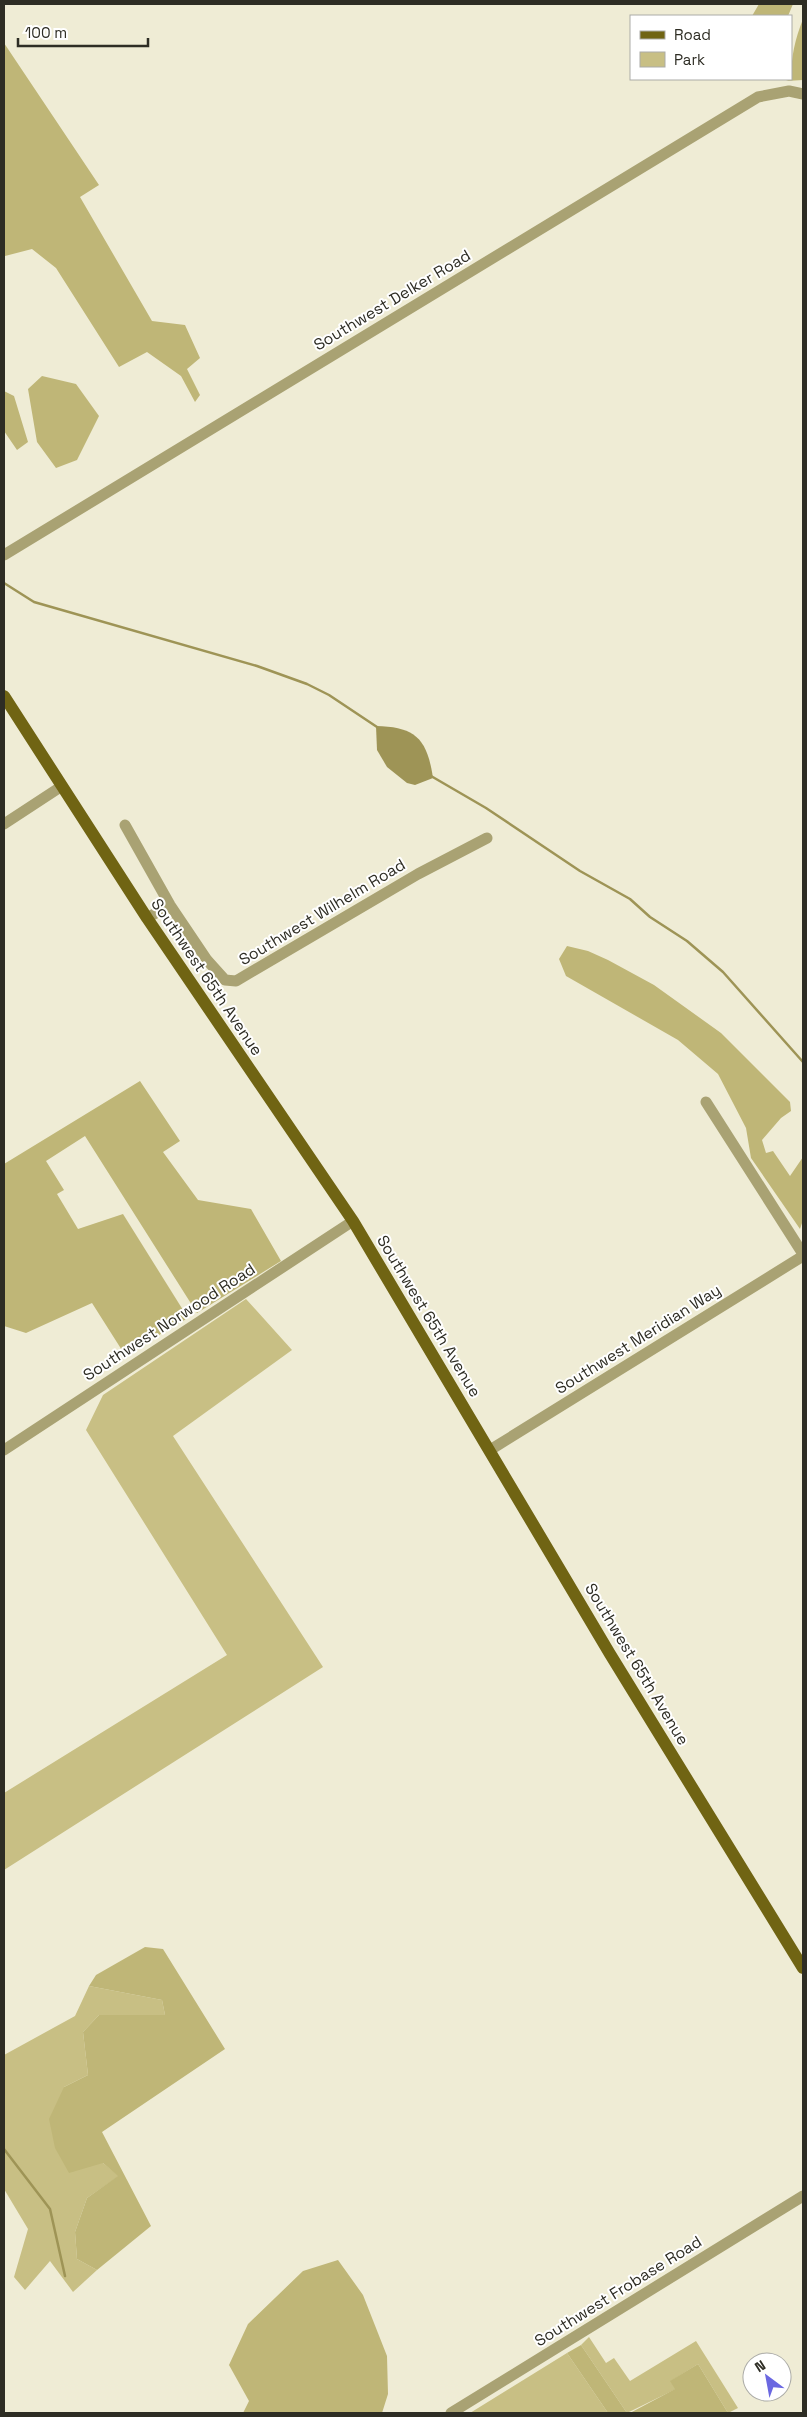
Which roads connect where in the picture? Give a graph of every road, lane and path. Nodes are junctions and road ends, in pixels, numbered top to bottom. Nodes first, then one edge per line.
1 (803, 94) edge
2 (4, 555) edge
3 (4, 696) edge
4 (62, 786) junction
5 (4, 824) edge
6 (126, 825) dead end
7 (487, 838) dead end
8 (170, 905) junction
9 (147, 918) junction
10 (706, 1102) dead end
11 (353, 1221) junction
12 (803, 1255) edge
13 (4, 1450) edge
14 (490, 1450) junction
15 (803, 1968) edge
16 (803, 2196) edge
17 (451, 2413) edge

1 - 2 street, Southwest Delker Road
3 - 4 main road, Southwest 65th Avenue
4 - 5 street
4 - 9 main road, Southwest 65th Avenue
6 - 8 street
7 - 8 street, Southwest Wilhelm Road
8 - 9 street
9 - 11 main road, Southwest 65th Avenue
10 - 12 street
11 - 13 street, Southwest Norwood Road
11 - 14 main road, Southwest 65th Avenue
12 - 14 street, Southwest Meridian Way
14 - 15 main road, Southwest 65th Avenue
16 - 17 street, Southwest Frobase Road

